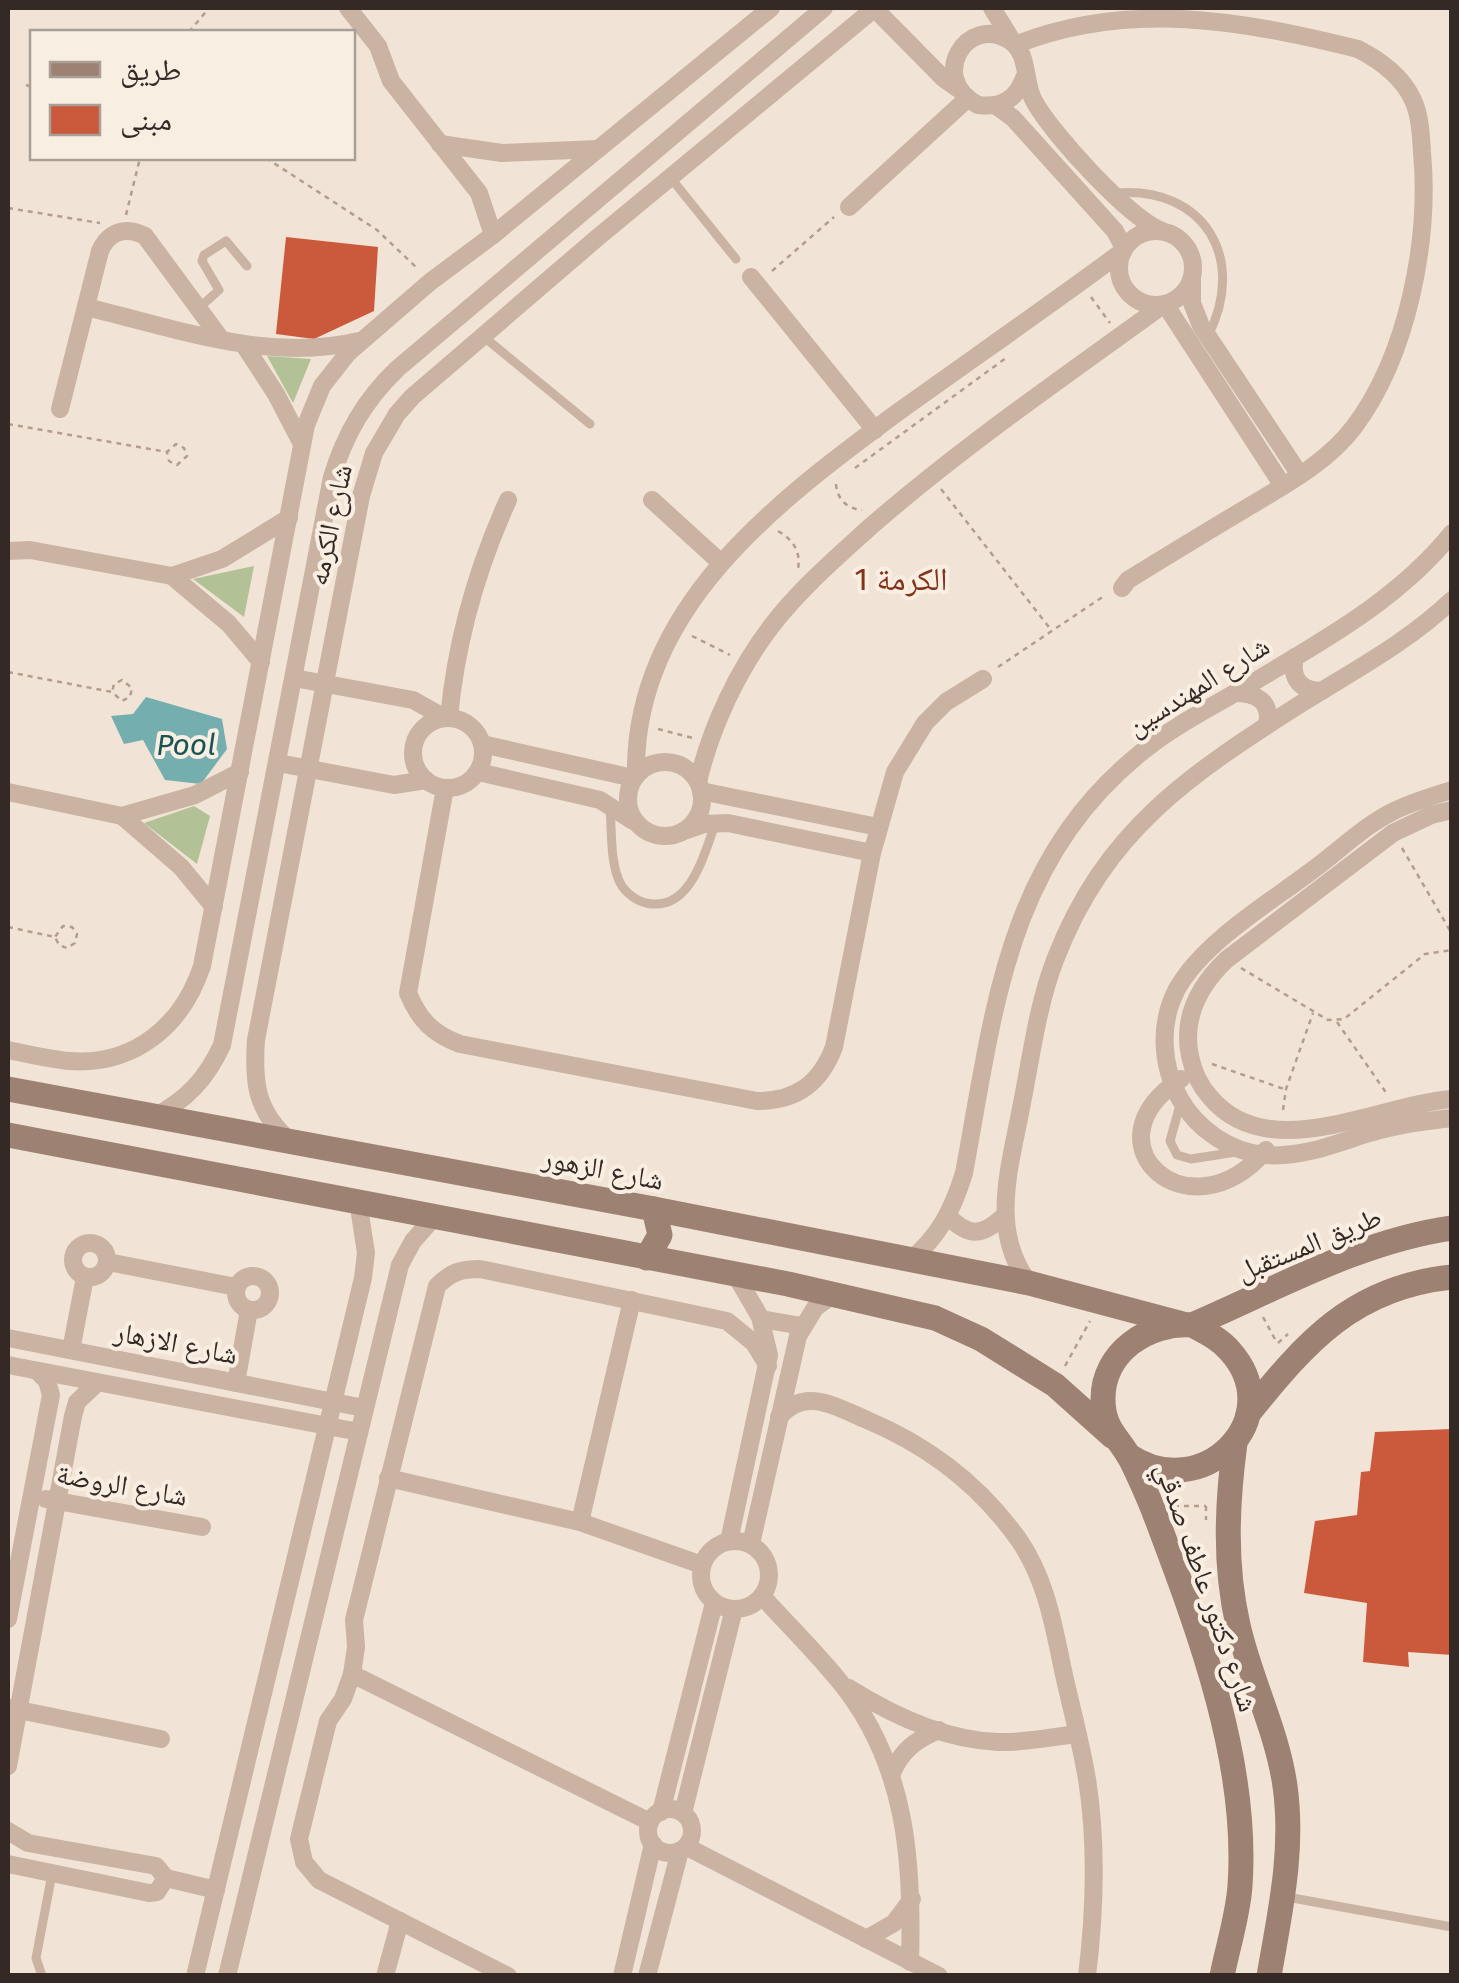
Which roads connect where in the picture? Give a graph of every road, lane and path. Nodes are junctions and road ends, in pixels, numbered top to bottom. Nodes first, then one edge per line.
1 (209, 8) edge
2 (348, 8) edge
3 (771, 8) edge
4 (824, 8) edge
5 (875, 8) edge
6 (992, 8) edge
7 (192, 30) edge
8 (1014, 43) junction
9 (1024, 78) junction
10 (26, 86) dead end
11 (30, 87) edge
12 (962, 94) junction
13 (995, 106) junction
14 (440, 144) junction
15 (598, 149) junction
16 (651, 154) junction
17 (139, 160) edge
18 (269, 160) edge
19 (670, 177) junction
20 (1112, 193) junction
21 (850, 205) joint
22 (8, 208) edge
23 (1162, 231) junction
24 (118, 232) junction
25 (493, 235) junction
26 (1124, 250) junction
27 (736, 259) dead end
28 (247, 266) dead end
29 (1192, 278) junction
30 (754, 281) joint
31 (430, 282) junction
32 (1080, 283) junction
33 (1164, 304) junction
34 (86, 307) junction
35 (199, 308) junction
36 (462, 314) junction
37 (483, 336) junction
38 (1120, 336) junction
39 (1208, 336) junction
40 (220, 339) junction
41 (364, 340) junction
42 (244, 345) junction
43 (1007, 358) dead end
44 (60, 409) dead end
45 (8, 424) edge
46 (590, 424) dead end
47 (875, 430) junction
48 (303, 446) junction
49 (166, 452) junction
50 (852, 471) dead end
51 (1300, 474) junction
52 (930, 476) junction
53 (836, 482) dead end
54 (1283, 486) junction
55 (508, 500) dead end
56 (652, 500) dead end
57 (864, 510) dead end
58 (289, 518) junction
59 (786, 520) dead end
60 (1452, 533) edge
61 (9, 557) edge
62 (720, 562) junction
63 (798, 571) dead end
64 (172, 576) junction
65 (1125, 584) joint
66 (1447, 608) edge
67 (1052, 631) junction
68 (692, 636) dead end
69 (731, 656) dead end
70 (1295, 657) junction
71 (261, 662) junction
72 (8, 672) edge
73 (294, 678) junction
74 (980, 680) joint
75 (325, 685) junction
76 (1322, 691) junction
77 (112, 692) junction
78 (1235, 693) junction
79 (447, 718) junction
80 (638, 726) junction
81 (1267, 726) junction
82 (482, 744) junction
83 (708, 744) junction
84 (278, 763) junction
85 (308, 769) junction
86 (240, 772) junction
87 (478, 772) junction
88 (634, 776) junction
89 (426, 780) junction
90 (700, 787) junction
91 (445, 788) junction
92 (1452, 790) edge
93 (8, 792) edge
94 (610, 805) junction
95 (1452, 810) edge
96 (122, 816) junction
97 (716, 822) junction
98 (636, 824) junction
99 (878, 827) junction
100 (682, 832) junction
101 (1393, 832) junction
102 (872, 853) junction
103 (214, 907) junction
104 (1277, 909) junction
105 (8, 927) edge
106 (1452, 934) edge
107 (56, 937) junction
108 (1452, 950) edge
109 (1226, 960) junction
110 (1313, 1011) junction
111 (1336, 1021) junction
112 (8, 1050) edge
113 (1192, 1063) junction
114 (1172, 1084) junction
115 (1452, 1086) edge
116 (8, 1088) edge
117 (1286, 1090) junction
118 (1445, 1100) edge
119 (1181, 1102) junction
120 (1397, 1108) junction
121 (153, 1117) junction
122 (1452, 1118) edge
123 (1280, 1132) junction
124 (8, 1136) edge
125 (290, 1141) junction
126 (1243, 1150) junction
127 (1262, 1155) junction
128 (358, 1201) junction
129 (654, 1209) junction
130 (1004, 1215) junction
131 (436, 1216) junction
132 (948, 1216) junction
133 (1452, 1228) edge
134 (647, 1258) junction
135 (909, 1260) junction
136 (108, 1262) junction
137 (735, 1274) junction
138 (85, 1277) junction
139 (1452, 1277) edge
140 (1030, 1283) junction
141 (236, 1287) junction
142 (834, 1294) junction
143 (1253, 1298) junction
144 (632, 1300) junction
145 (1100, 1302) junction
146 (249, 1310) junction
147 (761, 1319) junction
148 (1188, 1325) junction
149 (802, 1326) junction
150 (8, 1338) edge
151 (71, 1350) junction
152 (1288, 1363) junction
153 (8, 1365) edge
154 (152, 1366) junction
155 (768, 1366) junction
156 (38, 1371) junction
157 (97, 1383) junction
158 (236, 1383) junction
159 (1055, 1385) junction
160 (148, 1392) junction
161 (333, 1402) junction
162 (760, 1402) junction
163 (364, 1408) junction
164 (780, 1412) junction
165 (1248, 1414) junction
166 (328, 1426) junction
167 (359, 1432) junction
168 (1235, 1443) junction
169 (1120, 1446) junction
170 (388, 1478) junction
171 (32, 1496) junction
172 (57, 1501) junction
173 (1227, 1504) junction
174 (1152, 1507) junction
175 (580, 1522) junction
176 (202, 1528) dead end
177 (728, 1541) junction
178 (751, 1544) junction
179 (702, 1565) junction
180 (762, 1596) junction
181 (714, 1602) junction
182 (734, 1609) junction
183 (8, 1619) edge
184 (352, 1674) junction
185 (842, 1684) junction
186 (13, 1709) edge
187 (939, 1730) junction
188 (1077, 1734) junction
189 (161, 1739) dead end
190 (8, 1766) edge
191 (891, 1775) junction
192 (683, 1813) junction
193 (656, 1817) junction
194 (8, 1831) edge
195 (652, 1844) junction
196 (683, 1849) junction
197 (8, 1864) edge
198 (52, 1874) junction
199 (166, 1878) junction
200 (216, 1890) junction
201 (1282, 1896) junction
202 (912, 1898) junction
203 (400, 1921) junction
204 (1452, 1927) edge
205 (866, 1939) junction
206 (904, 1959) junction
207 (42, 1976) edge
208 (196, 1976) edge
209 (227, 1976) edge
210 (385, 1976) edge
211 (508, 1976) edge
212 (622, 1976) edge
213 (647, 1976) edge
214 (894, 1976) edge
215 (939, 1976) edge
216 (1087, 1976) edge
217 (1222, 1976) edge
218 (1269, 1976) edge

1 - 7 path
2 - 14 street
3 - 15 street
4 - 16 street, شارع الكرمه
5 - 12 street
5 - 19 street, شارع الكرمه
6 - 8 street
8 - 9 street
8 - 12 street
8 - 51 street
9 - 13 street
9 - 20 street
10 - 11 path
12 - 13 street
12 - 21 street
13 - 26 street
14 - 15 street
14 - 25 street
15 - 25 street
16 - 19 street
16 - 36 street, شارع الكرمه
17 - 24 path
18 - 31 path
19 - 27 lane
19 - 37 street, شارع الكرمه
20 - 23 street
20 - 39 lane
21 - 30 path
22 - 24 path
23 - 26 street
23 - 29 street
24 - 34 street
24 - 35 street
25 - 31 street
26 - 32 street
26 - 33 street
28 - 35 lane
29 - 33 street
29 - 39 street
30 - 47 street
31 - 41 street
32 - 38 path
32 - 47 street
33 - 38 street
33 - 54 street
34 - 40 street
34 - 44 street
35 - 40 street
36 - 37 street
36 - 73 street, شارع الكرمه
37 - 46 lane
37 - 75 street, شارع الكرمه
38 - 52 street
39 - 51 street
40 - 42 street
41 - 42 street
41 - 48 street
42 - 48 street
43 - 50 path
45 - 49 path
47 - 62 street
48 - 58 street
49 - 49 path
51 - 54 street
52 - 67 path
52 - 83 street
53 - 57 path
54 - 65 street
55 - 79 street
56 - 62 street
58 - 64 street
58 - 71 street
59 - 63 path
60 - 70 street, شارع المهندسين
61 - 64 street
62 - 80 street
64 - 71 street
65 - 67 path
66 - 76 street
67 - 74 path
68 - 69 path
70 - 76 street
70 - 78 street, شارع المهندسين
71 - 86 street
72 - 77 path
73 - 75 street
73 - 84 street, شارع الكرمه
74 - 99 street
75 - 79 street
75 - 85 street, شارع الكرمه
76 - 81 street
77 - 77 path
78 - 81 street
78 - 132 street, شارع المهندسين
79 - 82 street
79 - 89 street
80 - 83 path
80 - 88 street
81 - 130 street
82 - 87 street
82 - 88 street
83 - 90 street
84 - 85 street
84 - 121 street, شارع الكرمه
85 - 89 street
85 - 125 street, شارع الكرمه
86 - 96 street
86 - 103 street
87 - 91 street
87 - 94 street
88 - 90 street
88 - 98 street
89 - 91 street
90 - 99 street
90 - 100 street
91 - 102 street
92 - 104 street
93 - 96 street
94 - 97 lane
94 - 98 street
95 - 101 street
96 - 103 street
97 - 100 street
97 - 102 street
98 - 100 street
99 - 102 street
101 - 104 street
101 - 106 path
103 - 112 street
104 - 109 street
104 - 114 street
105 - 107 path
107 - 107 path
108 - 111 path
109 - 110 path
109 - 113 street
110 - 111 path
110 - 117 path
111 - 120 path
113 - 114 street
113 - 117 path
113 - 123 street
114 - 119 street
114 - 127 street
115 - 118 lane
116 - 121 main road, شارع الزهور
117 - 123 path
118 - 120 street
119 - 126 street
119 - 126 lane
120 - 123 street
121 - 125 main road, شارع الزهور
122 - 127 street
123 - 127 street
124 - 128 main road
125 - 129 main road, شارع الزهور
126 - 127 street
128 - 131 main road
128 - 161 street
129 - 134 main road
129 - 135 main road, شارع الزهور
130 - 132 street
130 - 140 street
131 - 134 main road
131 - 163 street
132 - 135 street, شارع المهندسين
133 - 143 main road, طريق المستقبل
134 - 137 main road
135 - 140 main road, شارع الزهور
136 - 138 street
136 - 138 street
136 - 141 street
137 - 142 main road
137 - 147 street
138 - 151 street
139 - 152 main road
140 - 145 main road, شارع الزهور
141 - 146 street
141 - 146 street
142 - 149 street
142 - 159 main road
143 - 148 main road, طريق المستقبل
143 - 152 path
144 - 155 street
144 - 170 street
144 - 175 street
145 - 148 main road, شارع الزهور
145 - 159 path
146 - 158 street
147 - 149 street
147 - 155 street
148 - 165 main road
148 - 169 main road
149 - 164 street
150 - 151 street, شارع الازهار
151 - 154 street, شارع الازهار
152 - 165 main road
153 - 156 street, شارع الازهار
154 - 158 street, شارع الازهار
154 - 160 street
155 - 162 street
156 - 157 street, شارع الازهار
156 - 171 street
157 - 160 street, شارع الازهار
157 - 172 street
158 - 161 street, شارع الازهار
159 - 169 main road
160 - 166 street, شارع الازهار
161 - 163 street, شارع الازهار
161 - 166 street
162 - 164 street
162 - 177 street
163 - 167 street
164 - 178 street
164 - 188 street
165 - 168 main road
166 - 167 street, شارع الازهار
166 - 200 street
167 - 209 street
168 - 169 main road
168 - 173 main road, شارع دكتور عاطف صدقي
169 - 174 main road, شارع دكتور عاطف صدقي
170 - 175 street
170 - 184 street
171 - 172 street, شارع الروضة
171 - 183 street
172 - 176 street, شارع الروضة
172 - 186 street
173 - 174 path
173 - 201 main road, شارع دكتور عاطف صدقي
174 - 217 main road, شارع دكتور عاطف صدقي
175 - 179 street
177 - 178 street
177 - 179 street
178 - 180 street
179 - 181 street
180 - 182 street
180 - 185 street
181 - 182 street
181 - 193 street
182 - 192 street
184 - 193 street
184 - 203 street
185 - 187 street
185 - 191 street
186 - 189 street
186 - 190 street
187 - 188 street
187 - 191 street
188 - 216 street
191 - 202 street
192 - 193 street
192 - 196 street
193 - 195 street
194 - 199 street
195 - 196 street
195 - 212 street
196 - 205 street
196 - 213 street
197 - 198 street
198 - 199 street
198 - 207 lane
199 - 200 street
200 - 208 street
201 - 204 lane
201 - 218 main road, شارع دكتور عاطف صدقي
202 - 205 street
202 - 206 street
203 - 210 street
203 - 211 street
205 - 206 street
206 - 214 street
206 - 215 street

